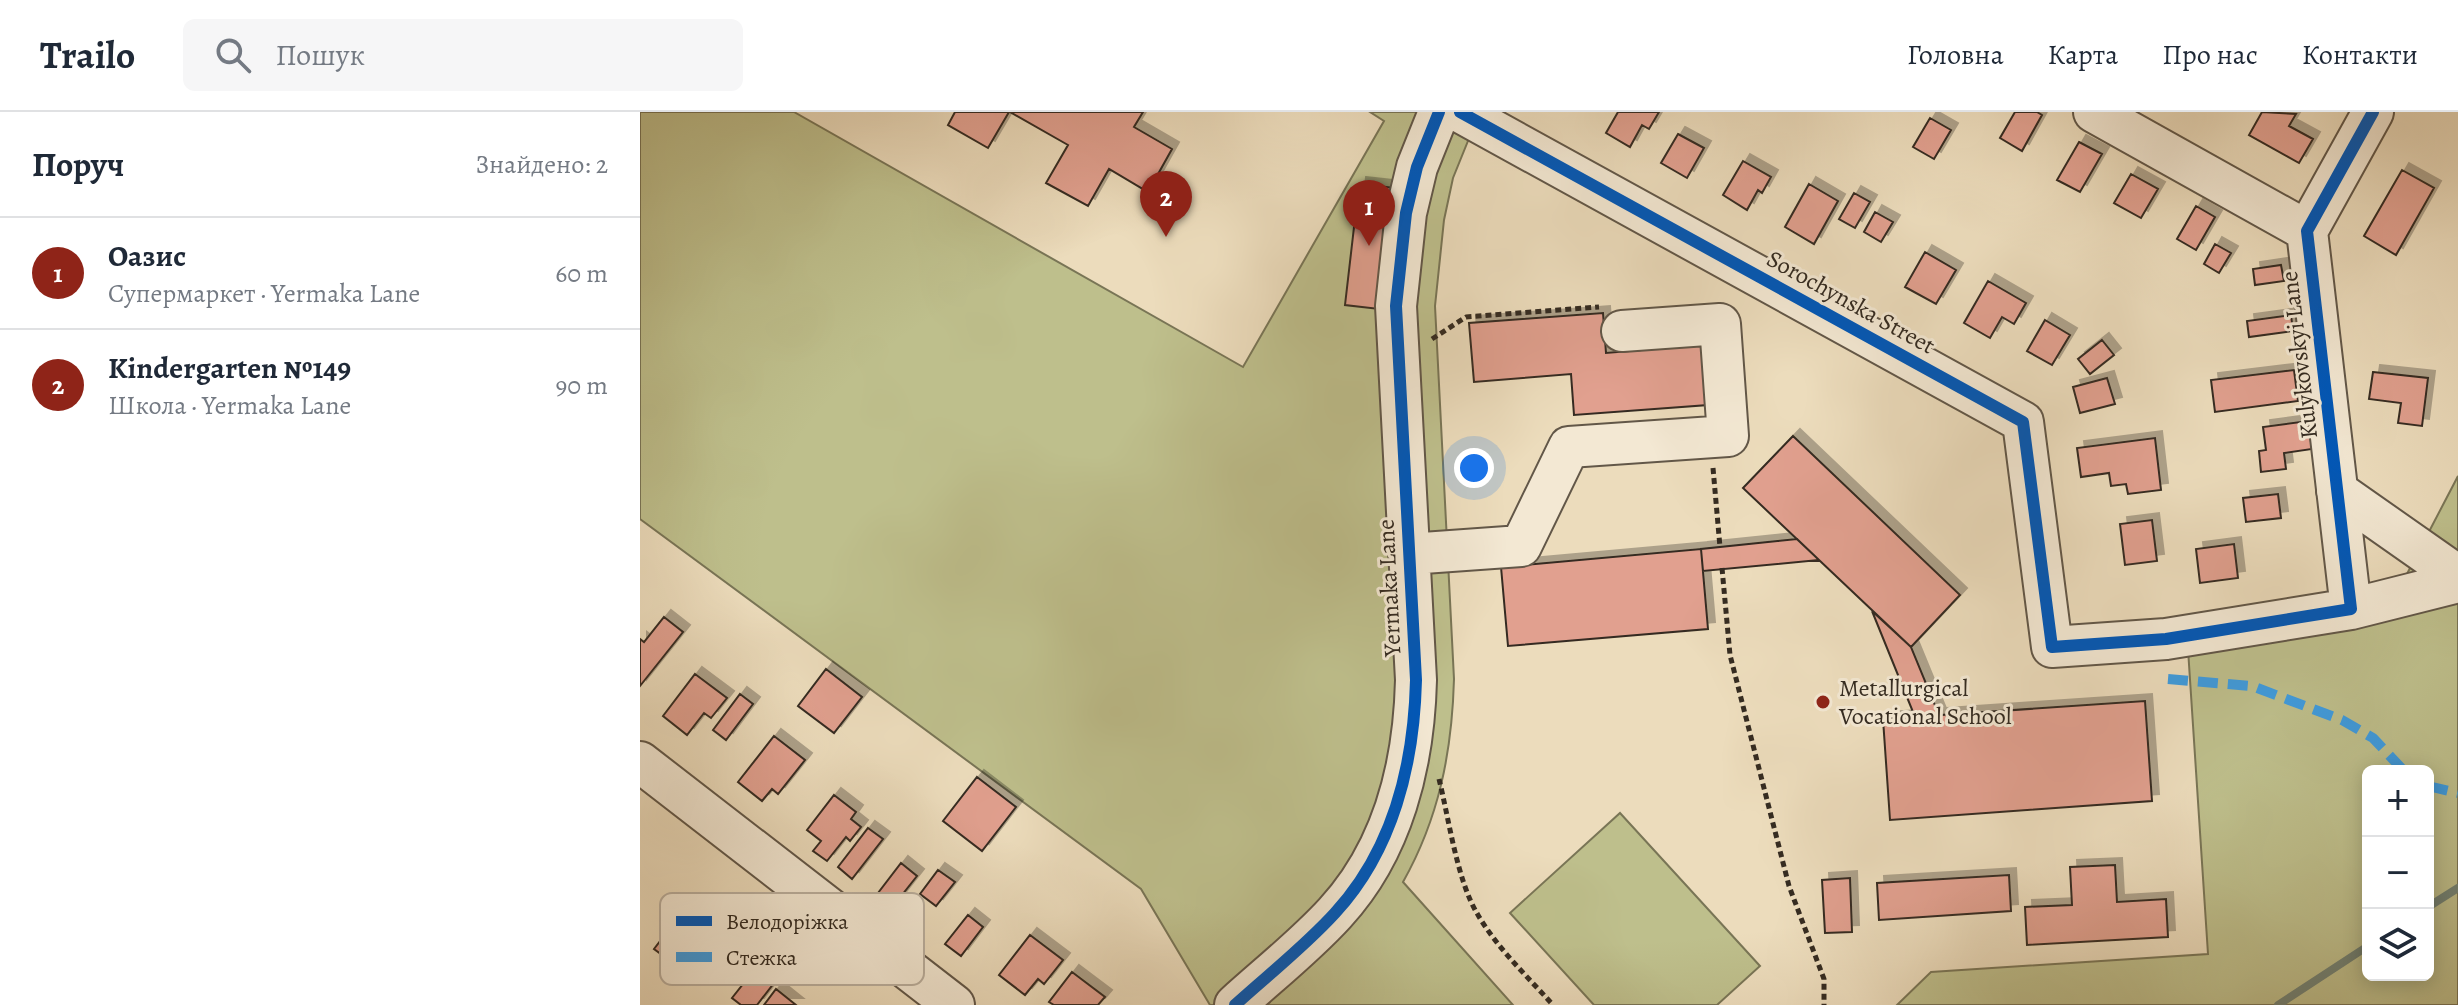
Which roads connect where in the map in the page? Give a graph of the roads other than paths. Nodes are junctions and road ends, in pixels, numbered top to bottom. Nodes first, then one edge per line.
1 (1439, 112) edge
2 (1460, 112) edge
3 (2094, 112) edge
4 (2373, 112) edge
5 (2307, 231) junction
6 (1614, 319) road end
7 (2337, 491) junction
8 (1409, 554) junction
9 (2458, 576) edge
10 (2458, 582) edge
11 (2351, 609) junction
12 (640, 762) edge
13 (809, 893) edge
14 (924, 982) edge
15 (954, 1005) edge
16 (1235, 1005) edge

1 - 8 street, Yermaka Lane
2 - 11 street, Sorochynska Street
3 - 5 street
4 - 5 street
5 - 7 street, Kulykovskyi Lane
6 - 8 street
7 - 9 street
7 - 11 street, Kulykovskyi Lane
8 - 16 street, Yermaka Lane
10 - 11 street
12 - 13 street
14 - 15 street

